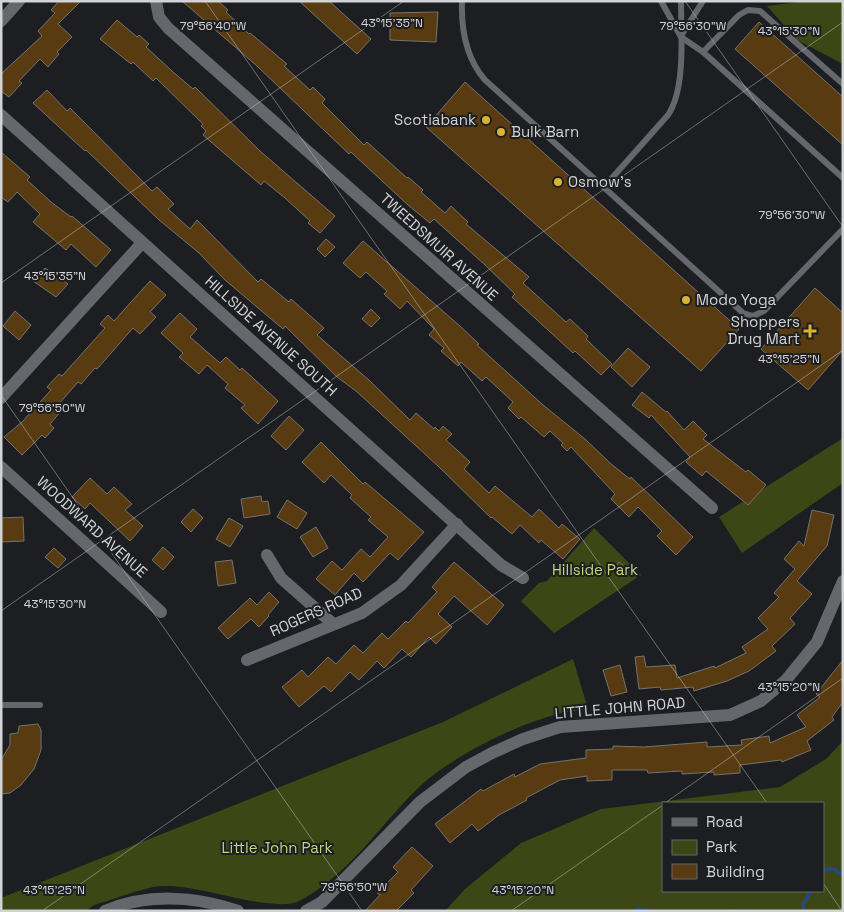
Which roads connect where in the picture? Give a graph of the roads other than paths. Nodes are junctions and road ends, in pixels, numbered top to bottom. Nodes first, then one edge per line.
1 (19, 1) edge
2 (156, 1) edge
3 (462, 1) edge
4 (661, 1) edge
5 (681, 1) edge
6 (703, 1) edge
7 (1, 21) edge
8 (681, 37) junction
9 (702, 52) junction
10 (843, 84) edge
11 (1, 115) edge
12 (843, 178) edge
13 (604, 187) junction
14 (843, 229) edge
15 (142, 243) junction
16 (1, 398) edge
17 (1, 467) edge
18 (712, 508) dead end
19 (457, 524) junction
20 (267, 555) dead end
21 (523, 578) dead end
22 (843, 581) edge
23 (161, 612) dead end
24 (332, 623) junction
25 (247, 660) dead end
26 (1, 705) edge
27 (40, 705) dead end
28 (105, 911) edge
29 (238, 911) edge
30 (306, 911) edge

1 - 7 street
2 - 18 street, TWEEDSMUIR AVENUE
3 - 13 lane
4 - 8 lane
5 - 8 lane
6 - 8 lane
8 - 9 lane
8 - 13 lane
9 - 10 lane
9 - 12 lane
11 - 15 street, HILLSIDE AVENUE SOUTH
13 - 14 lane
15 - 16 street
15 - 19 street, HILLSIDE AVENUE SOUTH
17 - 23 street, WOODWARD AVENUE
19 - 21 street, HILLSIDE AVENUE SOUTH
19 - 24 street, ROGERS ROAD
20 - 24 street
22 - 30 street, LITTLE JOHN ROAD
24 - 25 street, ROGERS ROAD
26 - 27 lane
28 - 29 street

